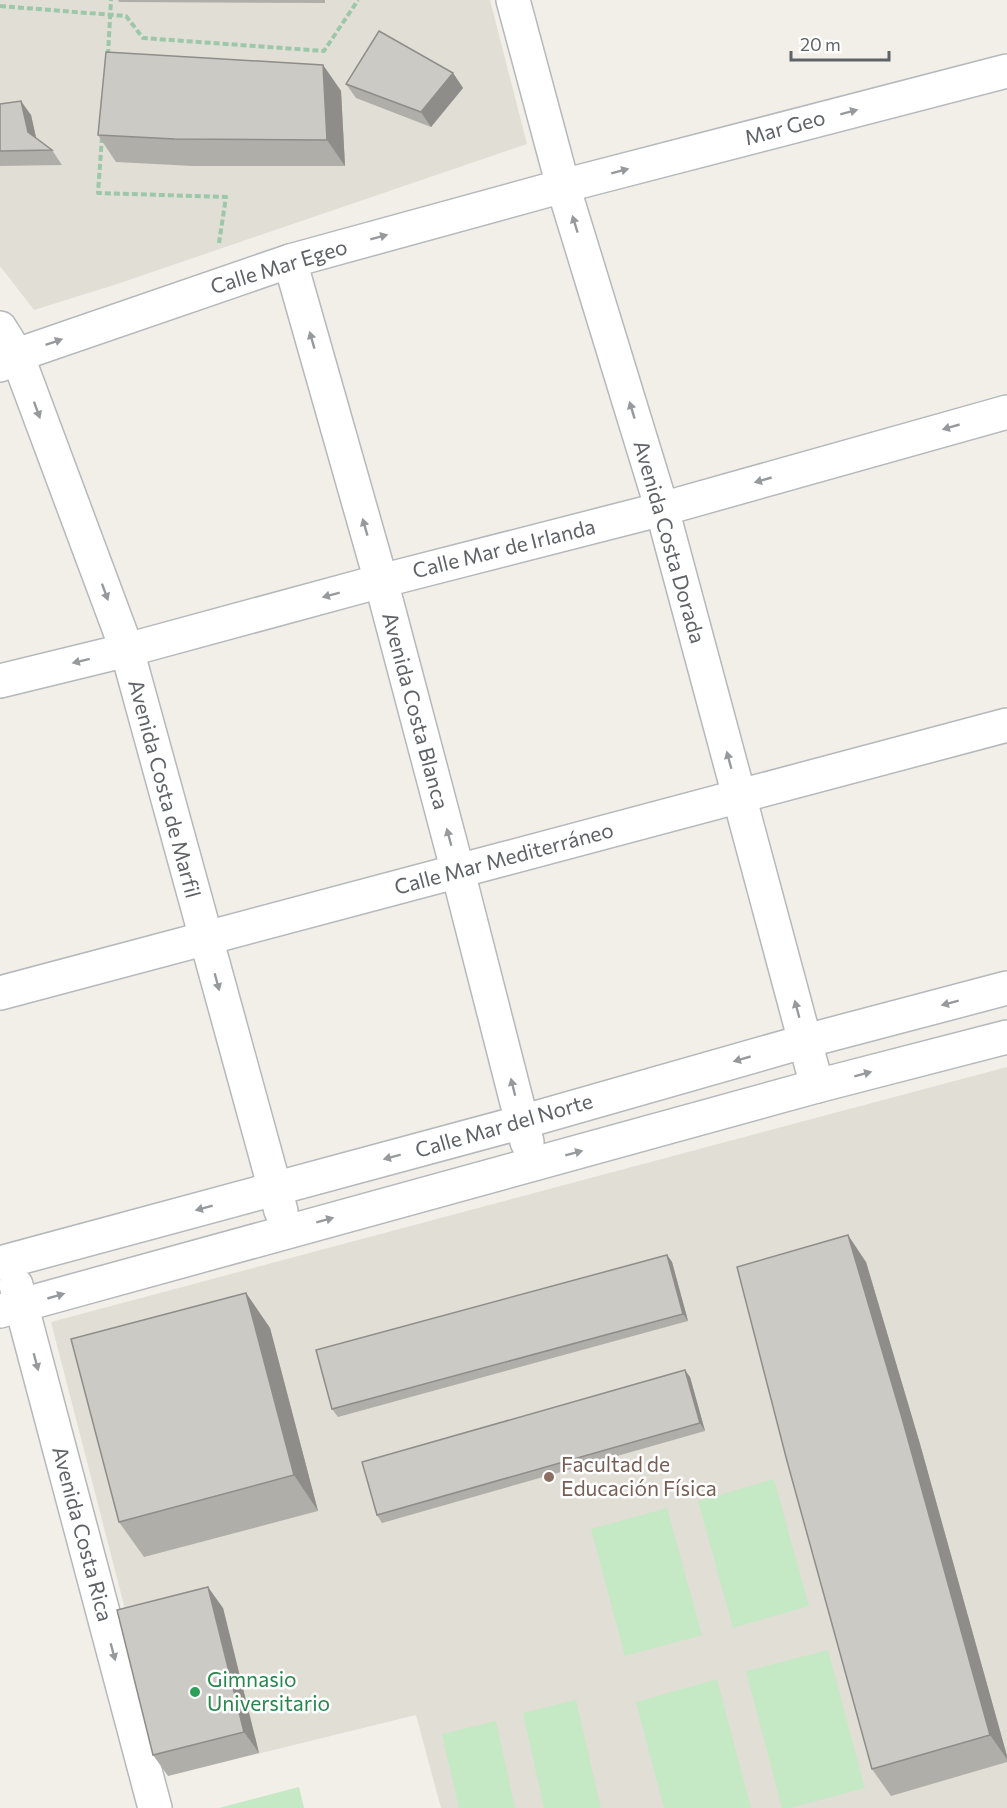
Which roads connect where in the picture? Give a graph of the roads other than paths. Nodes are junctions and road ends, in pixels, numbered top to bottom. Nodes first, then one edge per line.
1 (513, 0) edge
2 (1007, 71) edge
3 (563, 186) junction
4 (290, 261) junction
5 (6, 349) edge
6 (1007, 412) edge
7 (662, 509) junction
8 (381, 581) junction
9 (127, 650) junction
10 (0, 681) edge
11 (1007, 725) edge
12 (738, 795) junction
13 (458, 872) junction
14 (205, 939) junction
15 (1007, 988) edge
16 (0, 993) edge
17 (1007, 1036) edge
18 (806, 1041) junction
19 (817, 1086) junction
20 (522, 1122) junction
21 (533, 1164) junction
22 (274, 1190) junction
23 (287, 1231) junction
24 (5, 1261) edge
25 (10, 1308) edge
26 (154, 1808) edge

1 - 3 street, Avenida Costa Dorada
3 -> 2 street, Mar Geo
4 -> 3 street, Calle Mar Egeo
7 -> 3 street, Avenida Costa Dorada
5 -> 4 street, Calle Mar Egeo
8 -> 4 street, Avenida Costa Blanca
5 -> 9 street, Avenida Costa de Marfil
6 -> 7 street, Calle Mar de Irlanda
7 - 8 street, Calle Mar de Irlanda
12 -> 7 street, Avenida Costa Dorada
8 -> 9 street, Calle Mar de Irlanda
13 -> 8 street, Avenida Costa Blanca
9 -> 10 street, Calle Mar de Irlanda
9 - 14 street, Avenida Costa de Marfil
11 - 12 street, Calle Mar Mediterráneo
12 - 13 street, Calle Mar Mediterráneo
18 -> 12 street, Avenida Costa Dorada
13 - 14 street, Calle Mar Mediterráneo
20 -> 13 street, Avenida Costa Blanca
14 - 16 street, Calle Mar Mediterráneo
14 -> 22 street, Avenida Costa de Marfil
15 -> 18 street, Calle Mar del Norte
19 -> 17 street, Calle Mar del Norte
18 - 19 street, Avenida Costa Dorada
18 -> 20 street, Calle Mar del Norte
21 -> 19 street, Calle Mar del Norte
20 - 21 street, Avenida Costa Blanca
20 -> 22 street, Calle Mar del Norte
23 -> 21 street, Calle Mar del Norte
22 - 23 street, Avenida Costa de Marfil
22 -> 24 street, Calle Mar del Norte
25 -> 23 street, Calle Mar del Norte
24 - 25 street, Avenida Costa Rica
25 -> 26 street, Avenida Costa Rica

